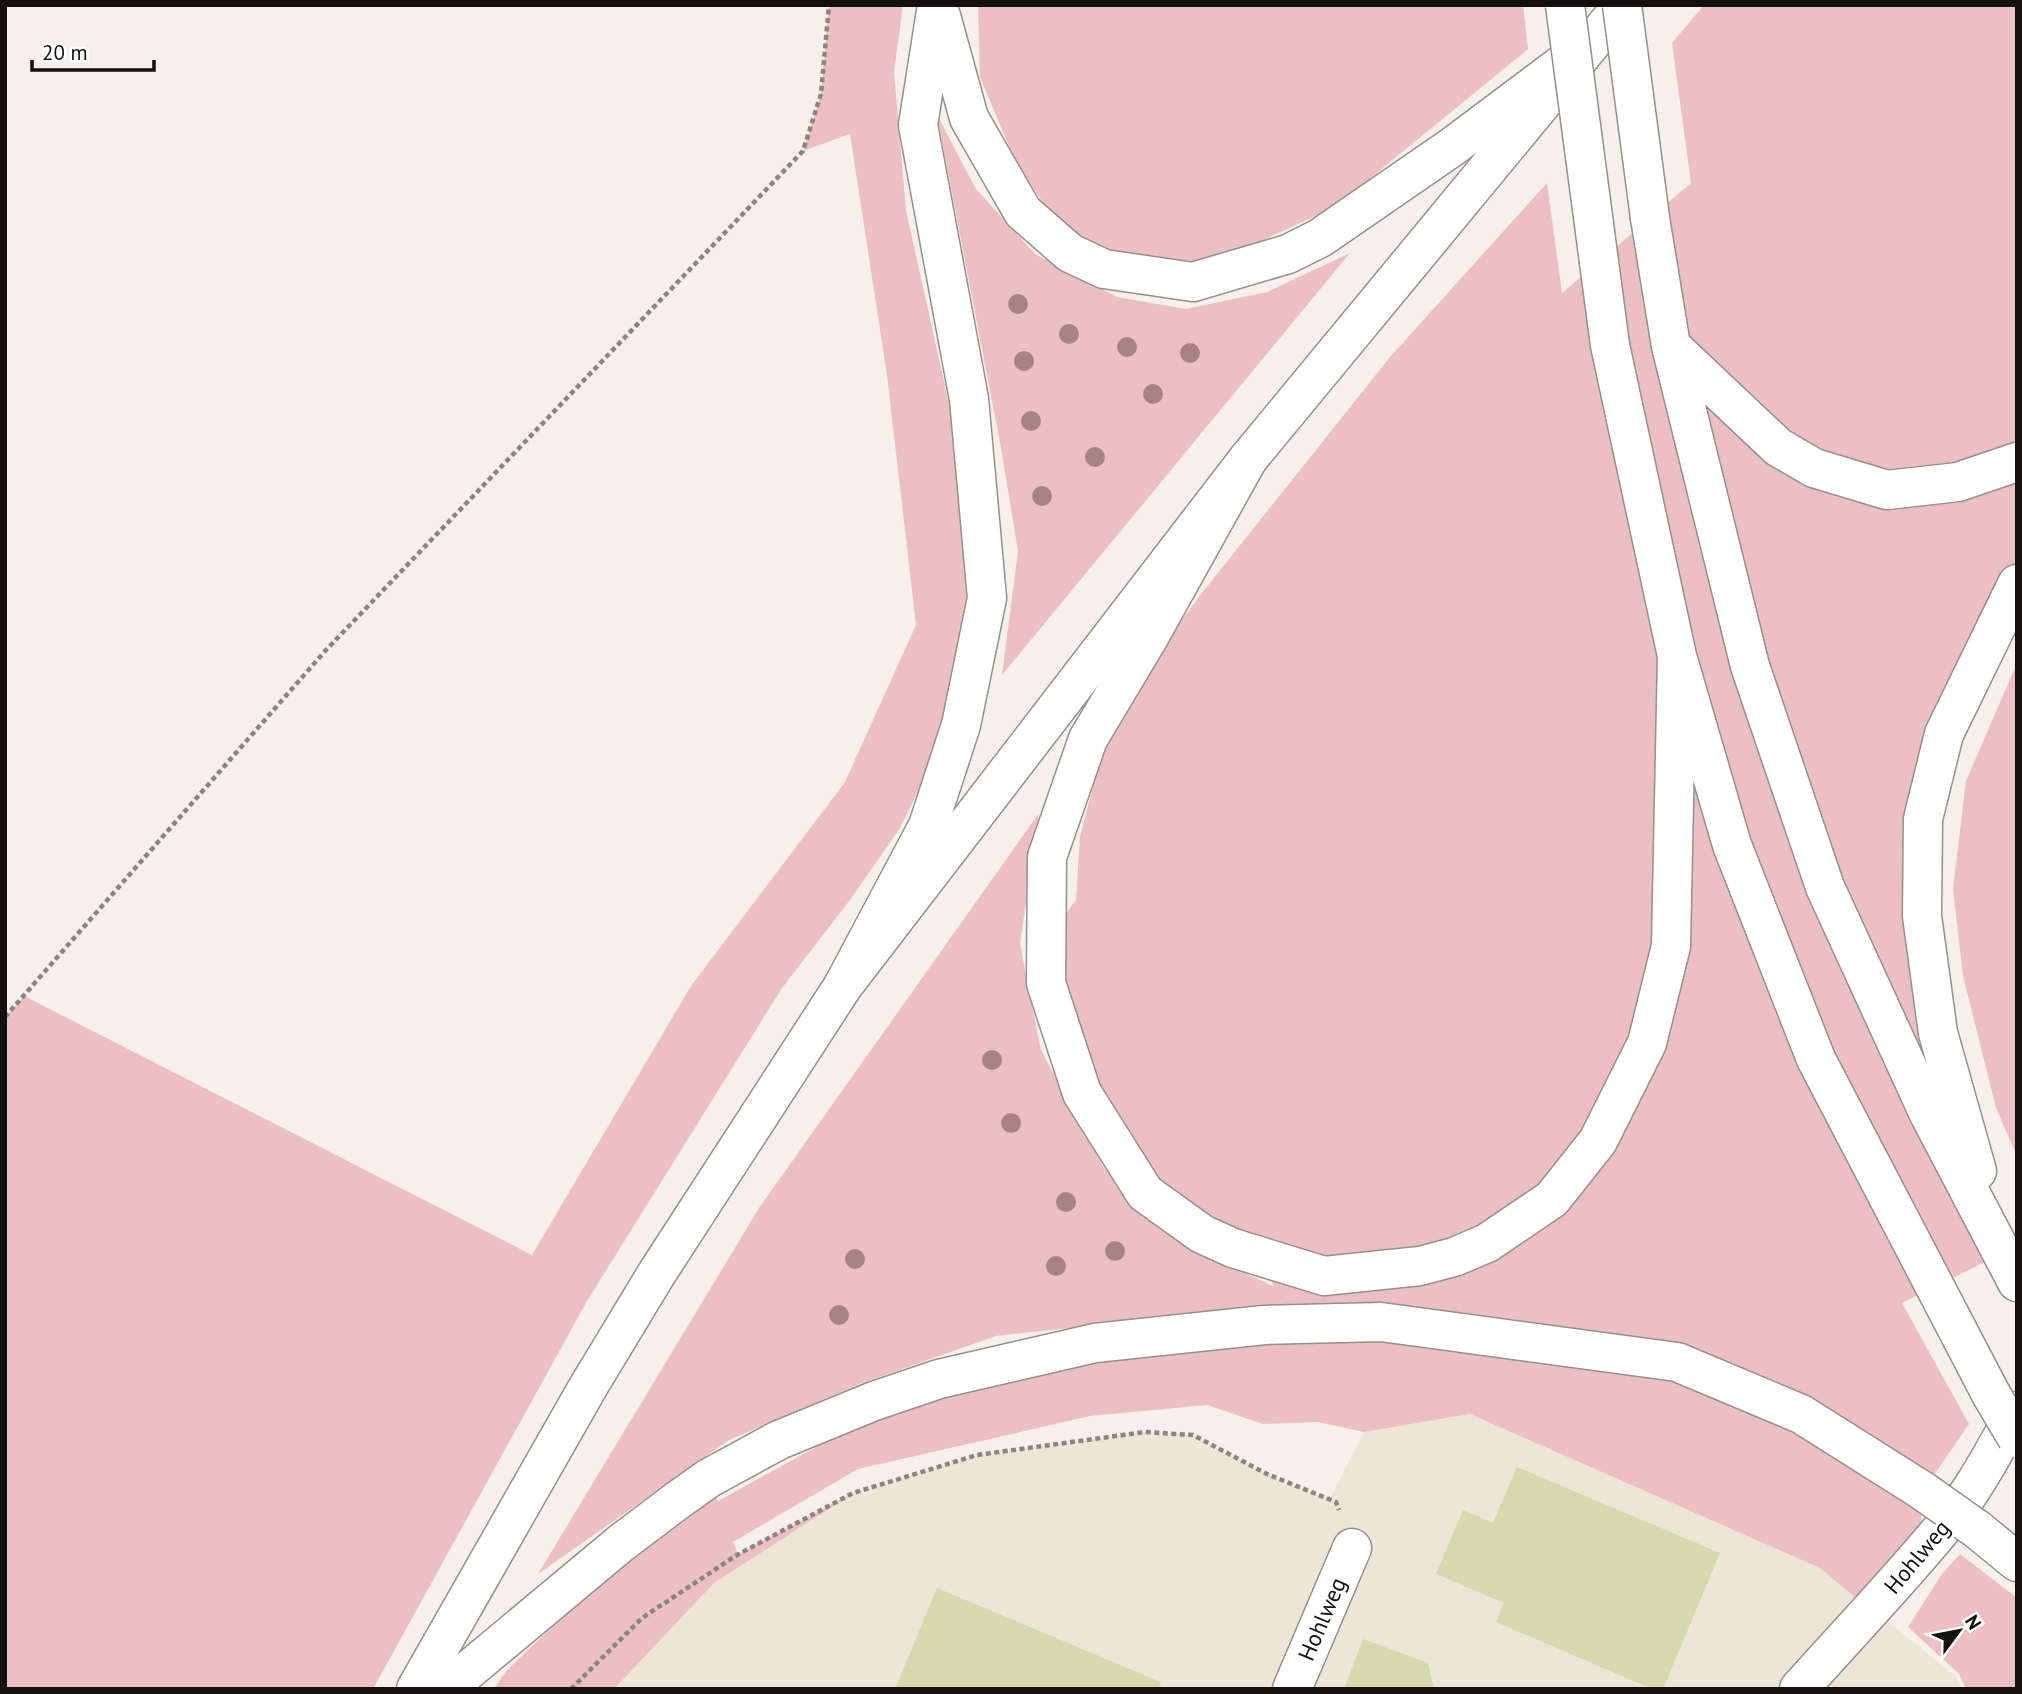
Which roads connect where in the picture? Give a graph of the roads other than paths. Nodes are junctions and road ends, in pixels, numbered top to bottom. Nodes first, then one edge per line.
1 (937, 5) edge
2 (1565, 5) edge
3 (1623, 5) edge
4 (1588, 45) junction
5 (1671, 346) junction
6 (1248, 459) junction
7 (2017, 462) edge
8 (2017, 584) edge
9 (1676, 656) junction
10 (843, 986) junction
11 (2009, 1268) edge
12 (2004, 1403) edge
13 (2017, 1438) edge
14 (1352, 1548) road end
15 (2017, 1562) edge
16 (416, 1689) edge
17 (446, 1689) edge
18 (1292, 1689) edge
19 (1799, 1689) edge

1 - 4 main road
1 - 10 main road
2 - 9 main road, bridge
3 - 4 main road
3 - 5 main road, bridge
4 - 6 main road
5 - 7 main road
5 - 11 main road
6 - 9 main road
6 - 10 main road
8 - 11 main road
9 - 12 main road
10 - 16 main road
12 - 13 main road, bridge
12 - 19 main road, Hohlweg
14 - 18 main road, Hohlweg
15 - 17 main road, bridge

